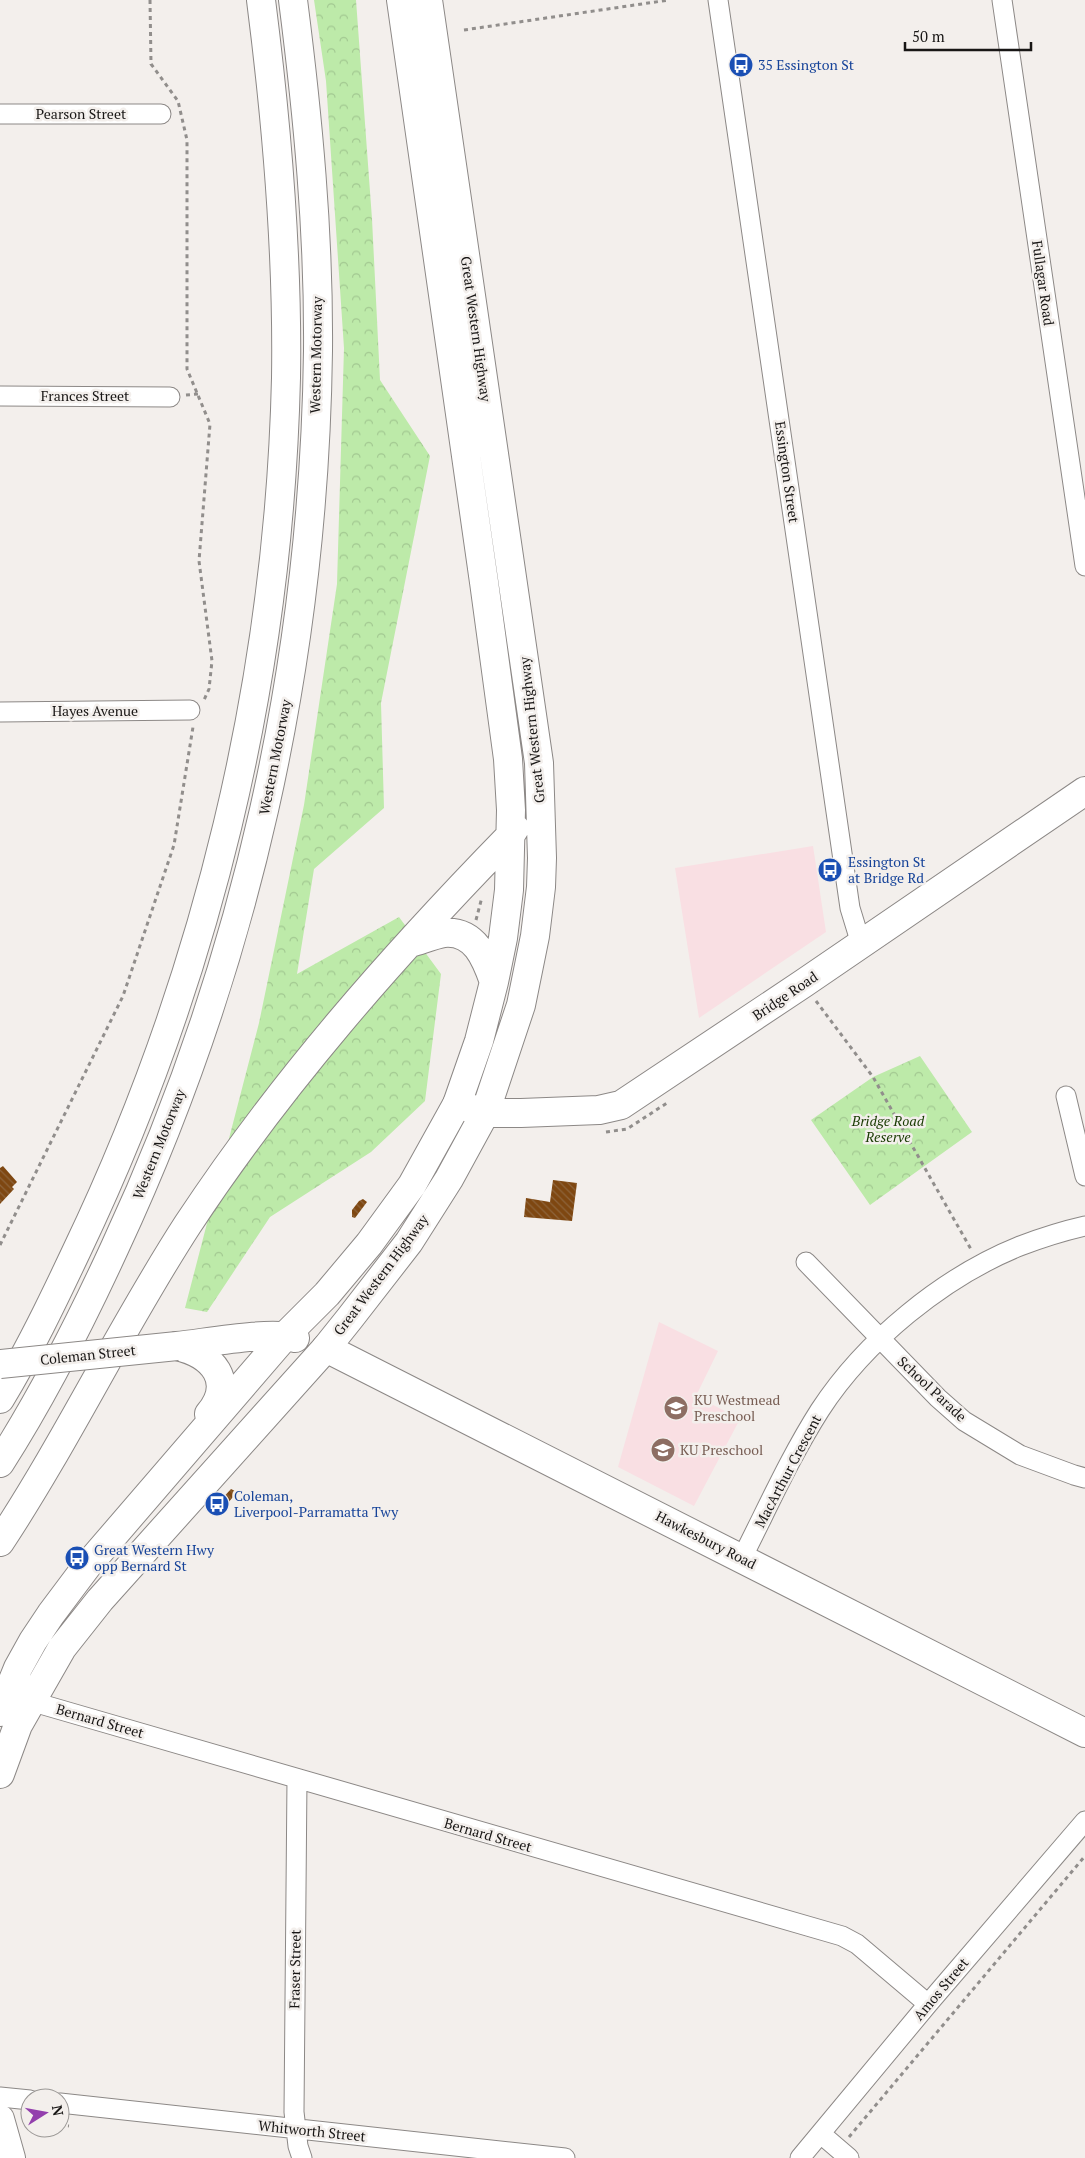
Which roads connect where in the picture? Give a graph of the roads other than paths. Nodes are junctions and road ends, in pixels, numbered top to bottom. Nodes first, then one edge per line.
1 (261, 0) edge
2 (293, 0) edge
3 (401, 0) edge
4 (428, 0) edge
5 (718, 0) edge
6 (1002, 0) edge
7 (0, 114) edge
8 (161, 114) dead end
9 (0, 396) edge
10 (170, 397) dead end
11 (1085, 566) edge
12 (530, 696) junction
13 (197, 711) road end
14 (0, 712) edge
15 (1085, 791) edge
16 (510, 836) junction
17 (408, 944) junction
18 (861, 944) junction
19 (494, 982) junction
20 (1066, 1096) dead end
21 (457, 1104) junction
22 (485, 1113) junction
23 (1085, 1176) edge
24 (1085, 1226) edge
25 (806, 1262) dead end
26 (285, 1336) junction
27 (880, 1340) junction
28 (177, 1346) junction
29 (326, 1348) junction
30 (0, 1364) edge
31 (0, 1399) edge
32 (178, 1460) junction
33 (0, 1463) edge
34 (1085, 1478) edge
35 (0, 1542) edge
36 (742, 1558) junction
37 (30, 1701) junction
38 (0, 1712) edge
39 (1085, 1733) edge
40 (0, 1774) edge
41 (297, 1779) junction
42 (1085, 1821) edge
43 (928, 2004) junction
44 (0, 2097) edge
45 (20, 2099) edge
46 (70, 2104) edge
47 (0, 2119) edge
48 (295, 2129) junction
49 (821, 2134) junction
50 (844, 2154) edge
51 (11, 2158) edge
52 (302, 2158) edge
53 (565, 2158) edge
54 (800, 2158) edge

1 - 31 main road
2 - 33 main road, Western Motorway
3 - 16 main road, Great Western Highway
4 - 12 main road, Great Western Highway
5 - 18 street, Essington Street
6 - 11 street, Fullagar Road
7 - 8 street, Pearson Street
9 - 10 street, Frances Street
12 - 16 main road
12 - 22 main road, Great Western Highway
13 - 14 street, Hayes Avenue
15 - 18 main road, Bridge Road
16 - 17 main road
16 - 19 main road, Great Western Highway
17 - 19 main road
17 - 35 main road
18 - 22 main road, Bridge Road
19 - 21 main road, Great Western Highway
20 - 23 street
21 - 22 main road, Bridge Road
21 - 26 main road, Great Western Highway
22 - 29 main road, Great Western Highway
24 - 27 street, MacArthur Crescent
25 - 27 street, School Parade
26 - 28 main road, Coleman Street
26 - 29 main road, Coleman Street
26 - 32 main road, Great Western Highway
27 - 34 street, School Parade
27 - 36 street, MacArthur Crescent
28 - 30 main road, Coleman Street, bridge
28 - 32 main road, Coleman Street
29 - 36 main road, Hawkesbury Road
29 - 37 main road, Great Western Highway
32 - 38 main road, Great Western Highway
36 - 39 main road, Hawkesbury Road
37 - 40 main road, Great Western Highway
37 - 41 street, Bernard Street
41 - 43 street, Bernard Street
41 - 48 street, Fraser Street
42 - 43 street, Amos Street
43 - 49 street, Amos Street
44 - 45 street
46 - 48 street, Whitworth Street
47 - 51 main road
48 - 52 street, Fraser Street
48 - 53 street, Whitworth Street
49 - 50 street
49 - 54 street, Amos Street

